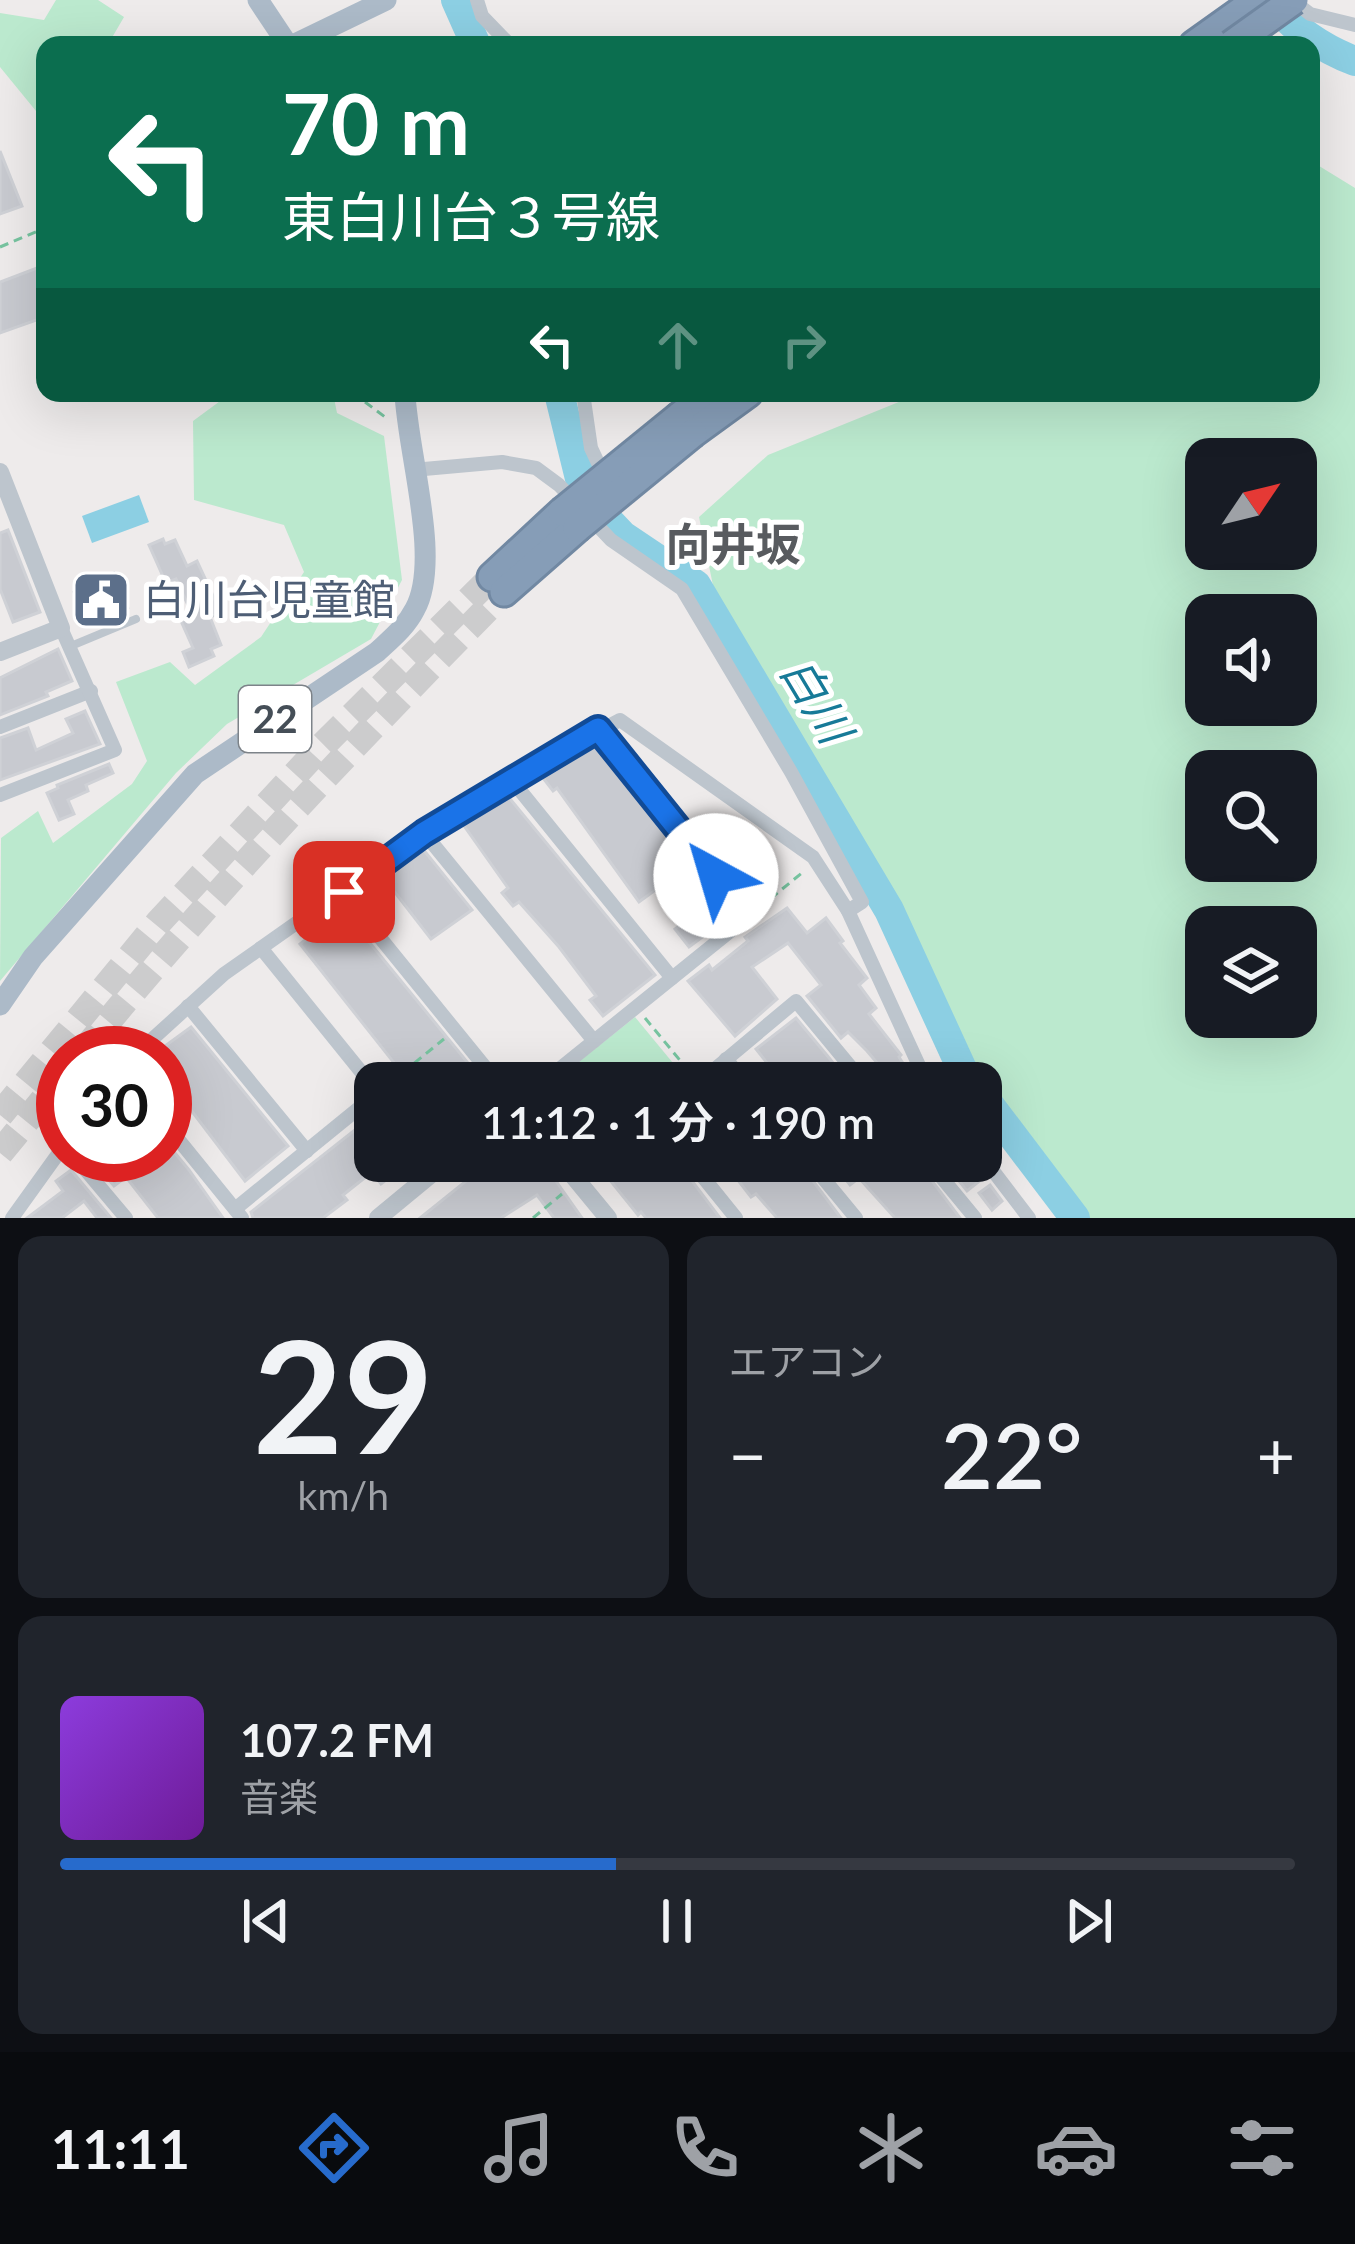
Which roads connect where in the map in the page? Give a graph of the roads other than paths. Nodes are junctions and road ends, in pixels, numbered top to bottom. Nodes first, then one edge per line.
1 (258, 0) edge
2 (386, 0) edge
3 (477, 0) edge
4 (1257, 0) edge
5 (1329, 0) edge
6 (1299, 5) edge
7 (1355, 26) edge
8 (284, 36) edge
9 (310, 36) edge
10 (501, 36) edge
11 (1207, 36) edge
12 (1246, 36) edge
13 (405, 402) edge
14 (583, 402) edge
15 (703, 402) edge
16 (730, 402) edge
17 (687, 424) junction
18 (413, 470) junction
19 (0, 472) edge
20 (578, 520) junction
21 (498, 584) tunnel mouth
22 (136, 620) dead end
23 (61, 628) junction
24 (71, 646) junction
25 (0, 652) edge
26 (91, 692) junction
27 (0, 727) edge
28 (598, 729) junction
29 (510, 778) junction
30 (0, 796) edge
31 (424, 833) junction
32 (344, 892) junction
33 (848, 911) junction
34 (261, 948) junction
35 (671, 978) junction
36 (0, 1005) edge
37 (188, 1006) junction
38 (166, 1026) edge
39 (594, 1041) junction
40 (726, 1059) junction
41 (481, 1062) edge
42 (568, 1062) edge
43 (722, 1062) edge
44 (728, 1062) edge
45 (847, 1062) edge
46 (917, 1062) edge
47 (354, 1065) edge
48 (354, 1110) edge
49 (307, 1151) junction
50 (192, 1156) edge
51 (38, 1182) edge
52 (96, 1182) edge
53 (422, 1182) edge
54 (579, 1182) edge
55 (707, 1182) edge
56 (826, 1182) edge
57 (945, 1182) edge
58 (1001, 1182) edge
59 (238, 1213) edge
60 (1024, 1213) edge
61 (12, 1218) edge
62 (126, 1218) edge
63 (378, 1218) edge
64 (608, 1218) edge
65 (736, 1218) edge
66 (856, 1218) edge
67 (975, 1218) edge
68 (1006, 1218) edge

1 - 8 main road
2 - 9 main road
3 - 10 street
4 - 11 highway
5 - 6 street
6 - 7 street
6 - 12 highway, bridge
13 - 18 main road, 22
14 - 20 street, bridge
15 - 17 highway
16 - 17 highway
17 - 20 highway, bridge
18 - 20 street
18 - 36 main road, 22
19 - 23 street
20 - 21 highway
20 - 33 street
22 - 24 lane
23 - 24 street
23 - 25 street
24 - 26 street
26 - 27 street
26 - 30 street
28 - 29 street
28 - 33 street
28 - 35 street
29 - 31 street
29 - 35 street
31 - 32 street
31 - 39 street
32 - 34 street
32 - 41 street
33 - 46 street
34 - 37 street
34 - 47 street
35 - 39 street
37 - 38 street
37 - 49 street
39 - 42 street
40 - 43 street
40 - 44 street
40 - 45 street
48 - 49 street
49 - 59 street
50 - 59 street
51 - 61 street
52 - 62 street
53 - 63 street
54 - 64 street
55 - 65 street
56 - 66 street
57 - 67 street
58 - 60 street
60 - 68 street

